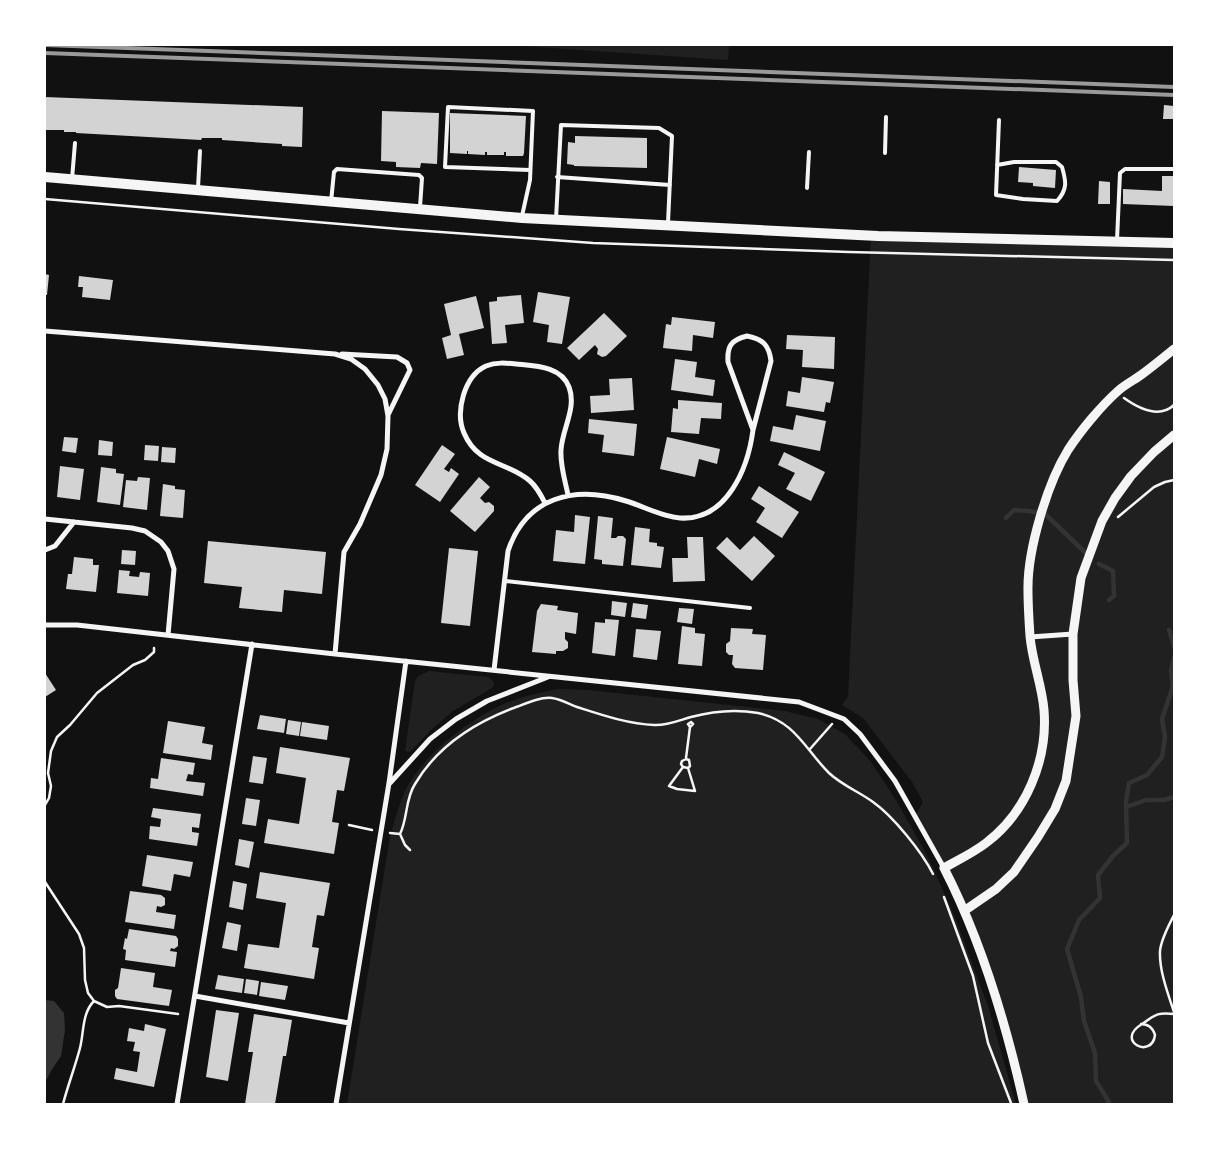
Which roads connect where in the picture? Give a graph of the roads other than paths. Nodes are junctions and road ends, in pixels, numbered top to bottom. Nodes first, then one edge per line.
1 (886, 117) dead end
2 (998, 120) dead end
3 (75, 143) dead end
4 (200, 151) dead end
5 (809, 152) dead end
6 (885, 153) dead end
7 (997, 165) junction
8 (1174, 169) edge
9 (530, 170) junction
10 (45, 177) edge
11 (557, 177) junction
12 (72, 179) junction
13 (670, 185) junction
14 (807, 188) dead end
15 (198, 190) junction
16 (330, 202) junction
17 (420, 210) junction
18 (522, 218) junction
19 (556, 220) junction
20 (668, 226) junction
21 (1117, 242) junction
22 (1174, 243) edge
23 (45, 331) edge
24 (1174, 350) edge
25 (334, 354) junction
26 (388, 416) junction
27 (753, 430) junction
28 (1174, 435) edge
29 (568, 495) junction
30 (545, 503) junction
31 (45, 519) edge
32 (74, 522) junction
33 (45, 550) edge
34 (505, 581) junction
35 (750, 608) dead end
36 (45, 625) edge
37 (1073, 634) junction
38 (168, 635) junction
39 (1030, 637) junction
40 (252, 644) junction
41 (334, 654) junction
42 (406, 661) junction
43 (494, 670) junction
44 (551, 676) junction
45 (389, 783) junction
46 (944, 868) junction
47 (964, 912) junction
48 (195, 996) junction
49 (349, 1023) junction
50 (177, 1104) edge
51 (336, 1104) edge
52 (1024, 1104) edge

1 - 6 lane
2 - 7 lane
3 - 12 lane
4 - 15 lane
5 - 14 lane
7 - 7 lane
8 - 21 lane
9 - 9 lane
9 - 18 lane
10 - 12 main road
11 - 13 lane
11 - 13 lane
11 - 19 lane
12 - 15 main road
13 - 20 lane
15 - 16 main road
16 - 17 main road
16 - 17 lane
17 - 18 main road
18 - 19 main road
19 - 20 main road
20 - 21 main road
21 - 22 main road
23 - 25 street
24 - 39 street
25 - 26 street
25 - 26 street
26 - 41 street
27 - 27 street
27 - 29 street
28 - 37 street
29 - 30 street
29 - 30 street
30 - 34 street
31 - 32 street
32 - 33 street
32 - 38 street
34 - 35 lane
34 - 43 street
36 - 38 street
37 - 39 street
37 - 47 street
38 - 40 street
39 - 46 street
40 - 41 street
40 - 48 street
41 - 42 street
42 - 43 street
42 - 45 street
43 - 44 street
44 - 45 street
44 - 46 street
45 - 49 street
46 - 47 street
47 - 52 street
48 - 49 street
48 - 50 street
49 - 51 street

